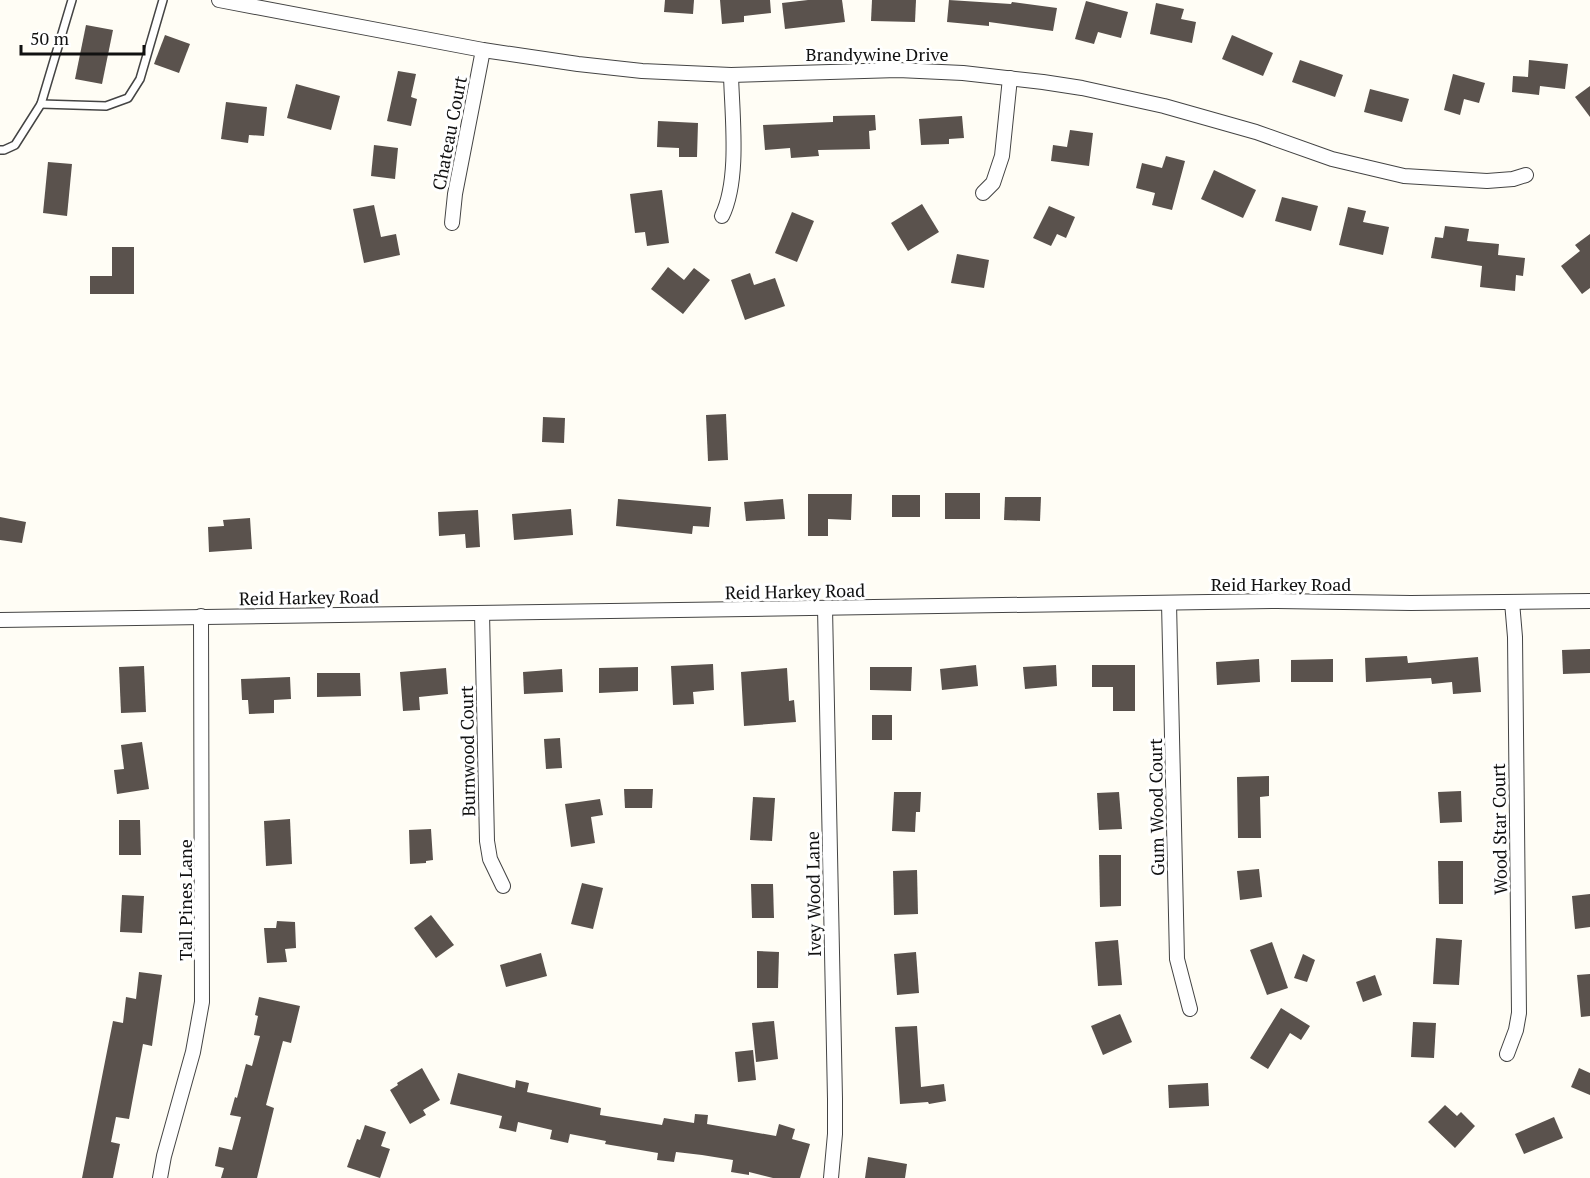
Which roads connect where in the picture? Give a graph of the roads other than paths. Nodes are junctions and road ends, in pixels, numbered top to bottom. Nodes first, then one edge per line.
1 (72, 0) edge
2 (163, 0) edge
3 (219, 0) edge
4 (483, 50) junction
5 (731, 75) junction
6 (1010, 78) junction
7 (41, 104) junction
8 (0, 150) edge
9 (1526, 175) dead end
10 (983, 193) dead end
11 (722, 216) dead end
12 (452, 223) dead end
13 (1590, 601) edge
14 (1512, 602) junction
15 (1169, 603) junction
16 (825, 608) junction
17 (483, 613) junction
18 (201, 616) junction
19 (0, 620) edge
20 (503, 886) dead end
21 (1190, 1009) dead end
22 (1507, 1054) dead end
23 (160, 1178) edge
24 (831, 1178) edge

1 - 7 lane
2 - 7 lane
3 - 4 street, Brandywine Drive
4 - 5 street, Brandywine Drive
4 - 12 street, Chateau Court
5 - 6 street, Brandywine Drive
5 - 11 street
6 - 9 street, Brandywine Drive
6 - 10 street
7 - 8 lane
13 - 14 street, Reid Harkey Road
14 - 15 street, Reid Harkey Road
14 - 22 street, Wood Star Court
15 - 16 street, Reid Harkey Road
15 - 21 street, Gum Wood Court
16 - 17 street, Reid Harkey Road
16 - 24 street, Ivey Wood Lane
17 - 18 street, Reid Harkey Road
17 - 20 street, Burnwood Court
18 - 19 street, Reid Harkey Road
18 - 23 street, Tall Pines Lane

